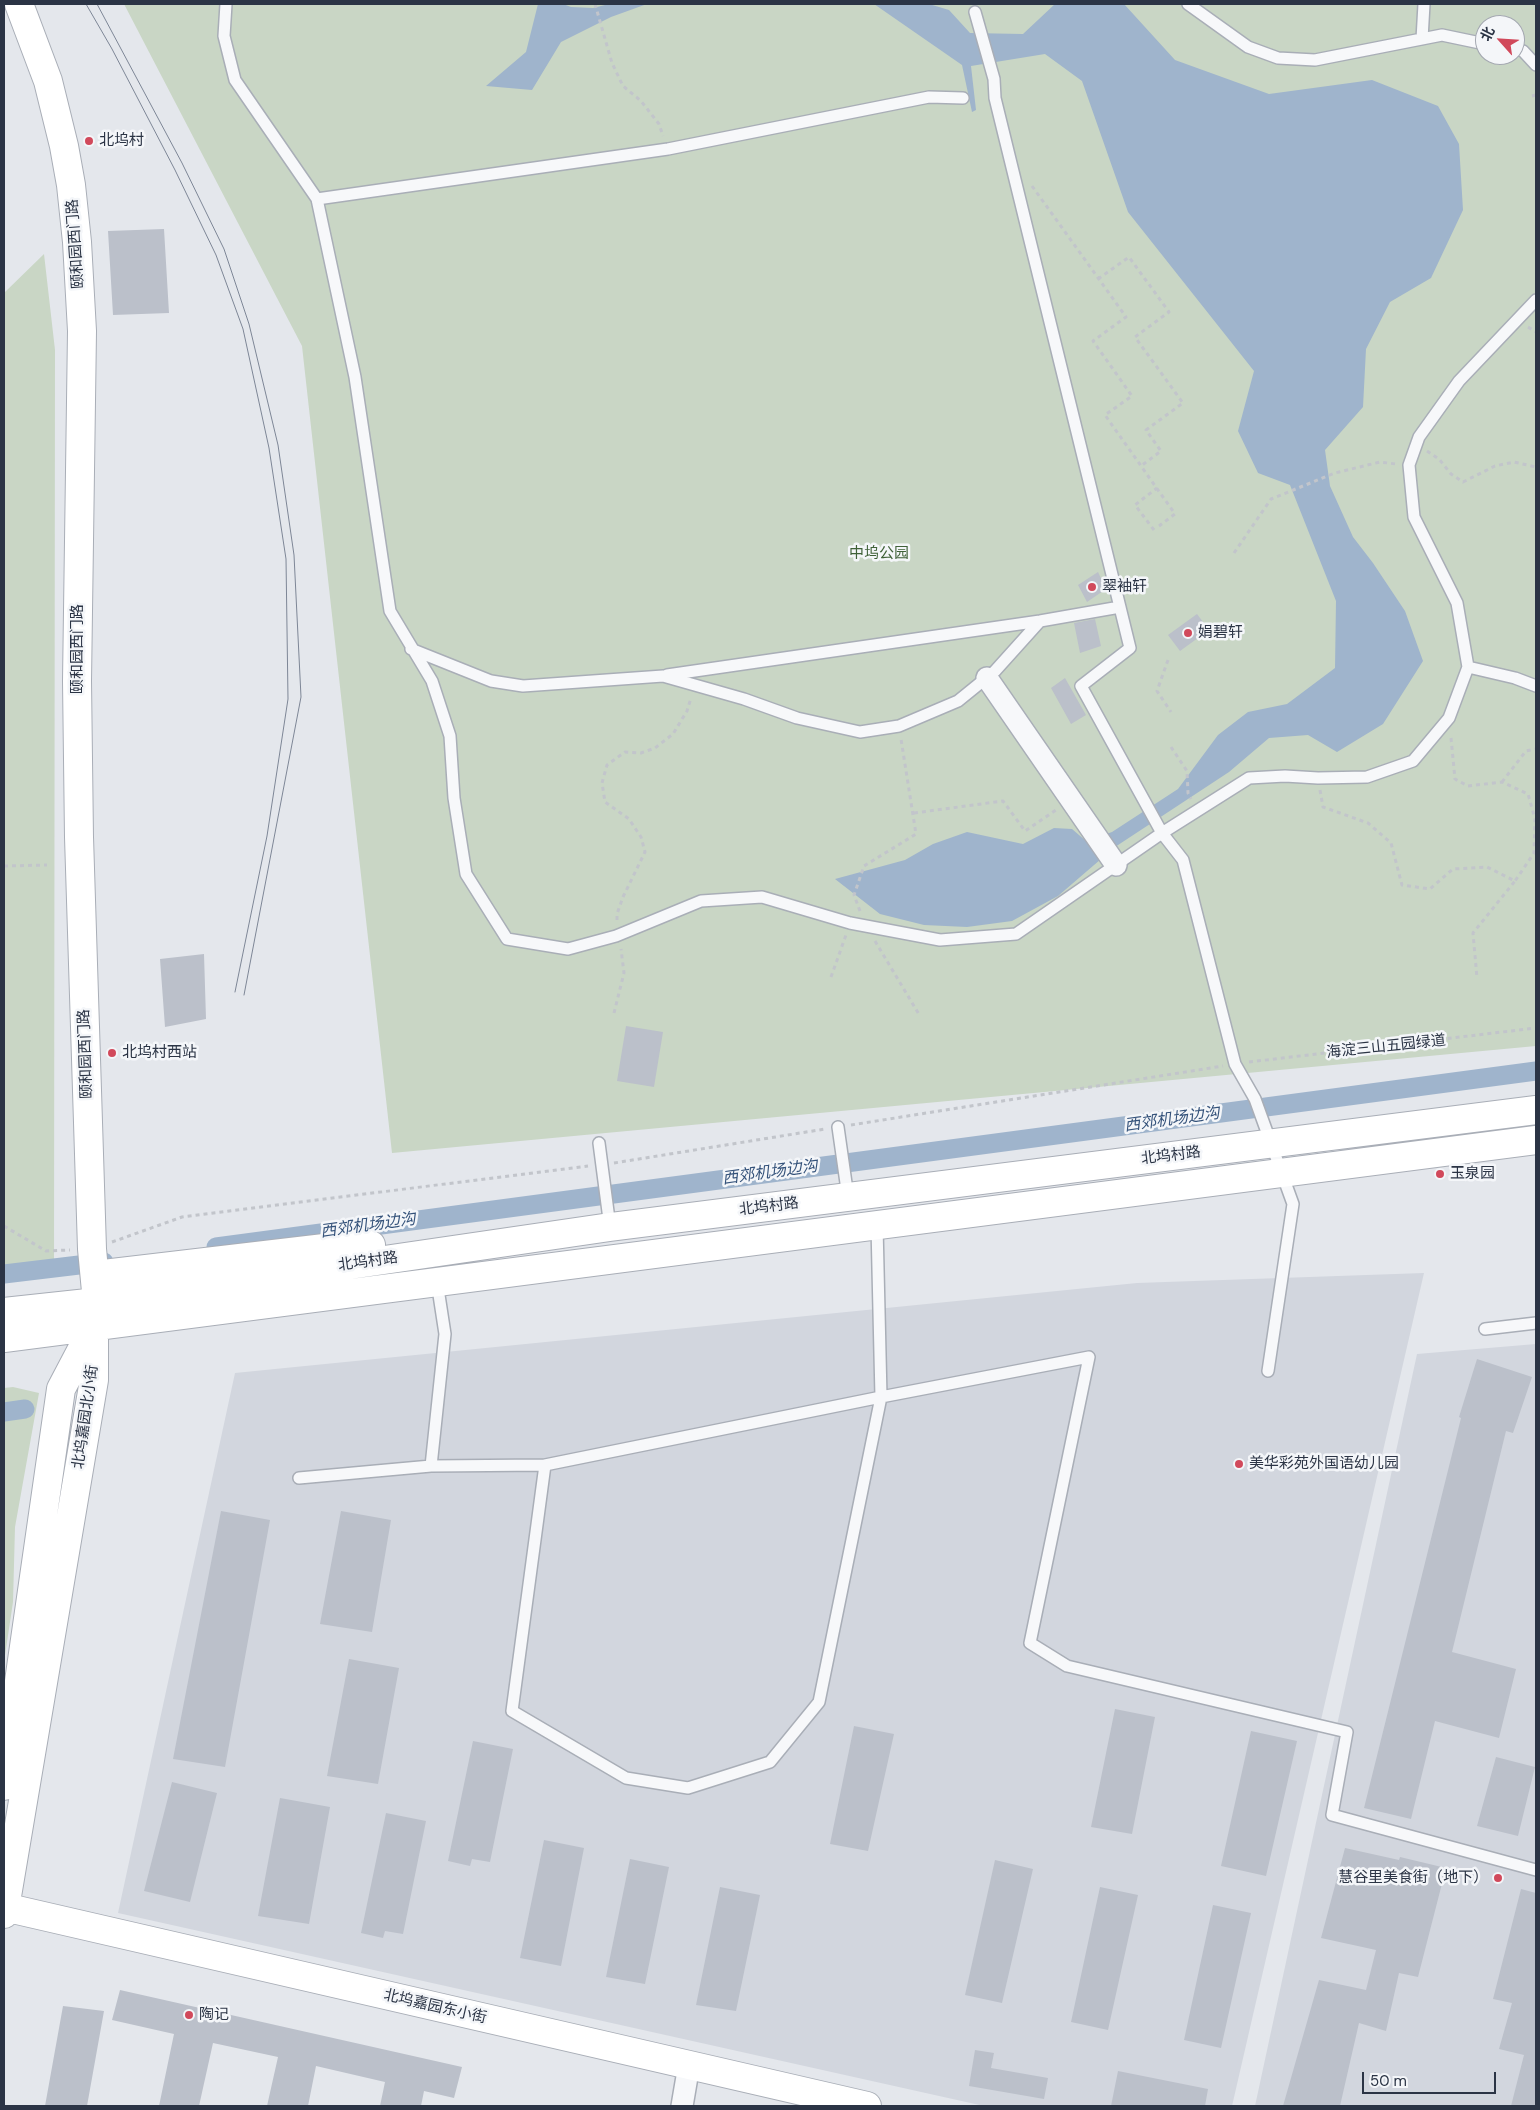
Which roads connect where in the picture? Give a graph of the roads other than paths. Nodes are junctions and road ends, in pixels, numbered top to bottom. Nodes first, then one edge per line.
1 (19, 4) edge
2 (226, 4) edge
3 (1188, 4) edge
4 (1424, 4) edge
5 (975, 12) dead end
6 (1422, 39) junction
7 (1475, 42) edge
8 (1525, 52) edge
9 (1536, 65) edge
10 (963, 98) dead end
11 (317, 199) junction
12 (1536, 300) edge
13 (1120, 607) junction
14 (1040, 621) junction
15 (412, 649) junction
16 (1468, 667) junction
17 (663, 676) junction
18 (987, 678) junction
19 (1536, 686) edge
20 (1162, 833) junction
21 (1116, 865) junction
22 (1536, 1110) edge
23 (838, 1127) dead end
24 (1536, 1140) edge
25 (599, 1143) dead end
26 (1270, 1144) junction
27 (1281, 1173) junction
28 (846, 1185) junction
29 (608, 1217) junction
30 (877, 1226) junction
31 (403, 1257) junction
32 (437, 1282) junction
33 (95, 1301) junction
34 (4, 1312) edge
35 (1536, 1323) edge
36 (1485, 1329) dead end
37 (4, 1338) edge
38 (1268, 1371) dead end
39 (881, 1397) junction
40 (545, 1465) junction
41 (431, 1466) junction
42 (299, 1478) dead end
43 (4, 1786) edge
44 (1536, 1870) edge
45 (4, 1909) edge
46 (689, 2065) junction
47 (682, 2106) edge
48 (867, 2106) edge

1 - 33 street, 颐和园西门路
2 - 11 lane
3 - 6 lane
4 - 6 lane
5 - 13 lane
6 - 7 lane
8 - 9 lane
10 - 11 lane
11 - 15 lane
12 - 16 lane
13 - 14 lane
13 - 20 lane
14 - 17 lane
14 - 18 lane
15 - 17 lane
15 - 21 lane
16 - 19 lane
16 - 20 lane
17 - 18 lane
18 - 21 street
20 - 21 lane
20 - 26 lane
22 - 26 street, 北坞村路
23 - 28 lane
24 - 27 street, 北坞村路
25 - 29 lane
26 - 27 lane
26 - 28 street, 北坞村路
27 - 30 street, 北坞村路
27 - 38 lane
28 - 29 street, 北坞村路
29 - 31 street, 北坞村路
30 - 32 street, 北坞村路
30 - 39 lane
31 - 33 street, 北坞村路
31 - 33 street, 北坞村路
32 - 33 street, 北坞村路
32 - 41 lane
33 - 34 street, 北坞村路
33 - 37 street, 北坞村路
33 - 43 street, 北坞嘉园北小街
33 - 45 street, 北坞嘉园北小街
35 - 36 lane
39 - 40 lane
39 - 40 lane
39 - 44 lane
40 - 41 lane
41 - 42 lane
45 - 46 street, 北坞嘉园东小街
46 - 47 street
46 - 48 street, 北坞嘉园东小街

